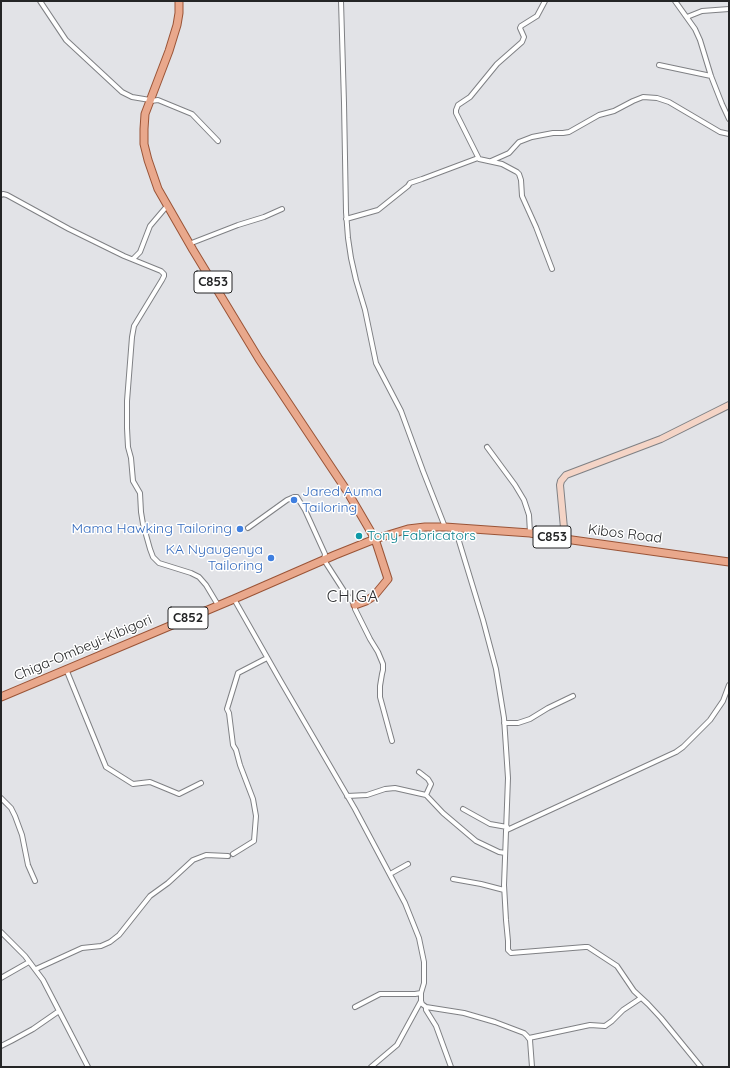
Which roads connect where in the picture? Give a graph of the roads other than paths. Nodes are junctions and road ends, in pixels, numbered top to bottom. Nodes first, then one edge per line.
1 (40, 1) edge
2 (179, 1) edge
3 (341, 1) edge
4 (545, 1) edge
5 (678, 2) edge
6 (729, 9) edge
7 (687, 17) junction
8 (659, 65) dead end
9 (711, 76) junction
10 (150, 100) junction
11 (729, 119) edge
12 (729, 134) edge
13 (218, 141) dead end
14 (478, 158) junction
15 (491, 161) junction
16 (1, 195) edge
17 (167, 206) junction
18 (282, 209) dead end
19 (346, 219) junction
20 (189, 244) junction
21 (133, 259) junction
22 (552, 269) dead end
23 (729, 405) edge
24 (487, 448) dead end
25 (446, 526) junction
26 (455, 527) junction
27 (248, 528) dead end
28 (530, 533) junction
29 (375, 539) junction
30 (564, 539) junction
31 (324, 559) junction
32 (729, 562) edge
33 (234, 599) junction
34 (218, 605) junction
35 (354, 605) junction
36 (267, 658) junction
37 (66, 670) junction
38 (729, 685) edge
39 (1, 696) edge
40 (573, 696) dead end
41 (504, 723) junction
42 (392, 741) dead end
43 (419, 772) dead end
44 (201, 784) dead end
45 (426, 795) junction
46 (347, 796) junction
47 (1, 798) edge
48 (462, 809) dead end
49 (507, 828) junction
50 (505, 853) junction
51 (408, 864) dead end
52 (390, 874) junction
53 (453, 879) dead end
54 (35, 880) dead end
55 (504, 890) junction
56 (1, 932) edge
57 (29, 962) junction
58 (36, 969) junction
59 (1, 978) edge
60 (421, 993) junction
61 (641, 998) junction
62 (421, 1001) junction
63 (355, 1007) dead end
64 (426, 1007) junction
65 (59, 1011) junction
66 (529, 1038) junction
67 (1, 1046) edge
68 (88, 1067) edge
69 (371, 1067) edge
70 (451, 1067) edge
71 (532, 1067) edge
72 (701, 1067) edge

1 - 10 street
2 - 10 main road, C853
3 - 19 street
4 - 14 street
5 - 7 street
6 - 7 street
7 - 9 street
8 - 9 street
9 - 11 street
10 - 13 street
10 - 17 main road, C853
12 - 15 street
14 - 15 street
14 - 19 street
15 - 22 street
16 - 21 street
17 - 20 main road, C853
17 - 21 street
18 - 20 street
19 - 25 street
20 - 29 main road, C853
21 - 34 street
23 - 30 street
24 - 28 street
25 - 26 main road, Kibos Road / C853
25 - 29 main road, Kibos Road / C853
26 - 28 main road, Kibos Road / C853
26 - 41 street
27 - 31 street
28 - 30 main road, Kibos Road / C853
29 - 31 main road, Chiga-Ombeyi-Kibigori / C852
29 - 35 main road
30 - 32 main road, Kibos Road / C853
31 - 33 main road, Chiga-Ombeyi-Kibigori / C852
31 - 35 street
33 - 34 main road, Chiga-Ombeyi-Kibigori / C852
33 - 36 street
34 - 37 main road, Chiga-Ombeyi-Kibigori / C852
35 - 42 street
36 - 46 street
36 - 58 street
37 - 39 main road, Chiga-Ombeyi-Kibigori / C852
37 - 44 street
38 - 49 street
40 - 41 street
41 - 49 street
43 - 45 street
45 - 46 street
45 - 50 street
46 - 52 street
47 - 54 street
48 - 49 street
49 - 50 street
50 - 55 street
51 - 52 street
52 - 60 street
53 - 55 street
55 - 61 street
56 - 57 street
57 - 58 street
57 - 59 street
58 - 65 street
60 - 62 street
60 - 63 street
61 - 66 street
61 - 72 street
62 - 64 street
62 - 69 street
64 - 66 street
64 - 70 street
65 - 67 street
65 - 68 street
66 - 71 street

